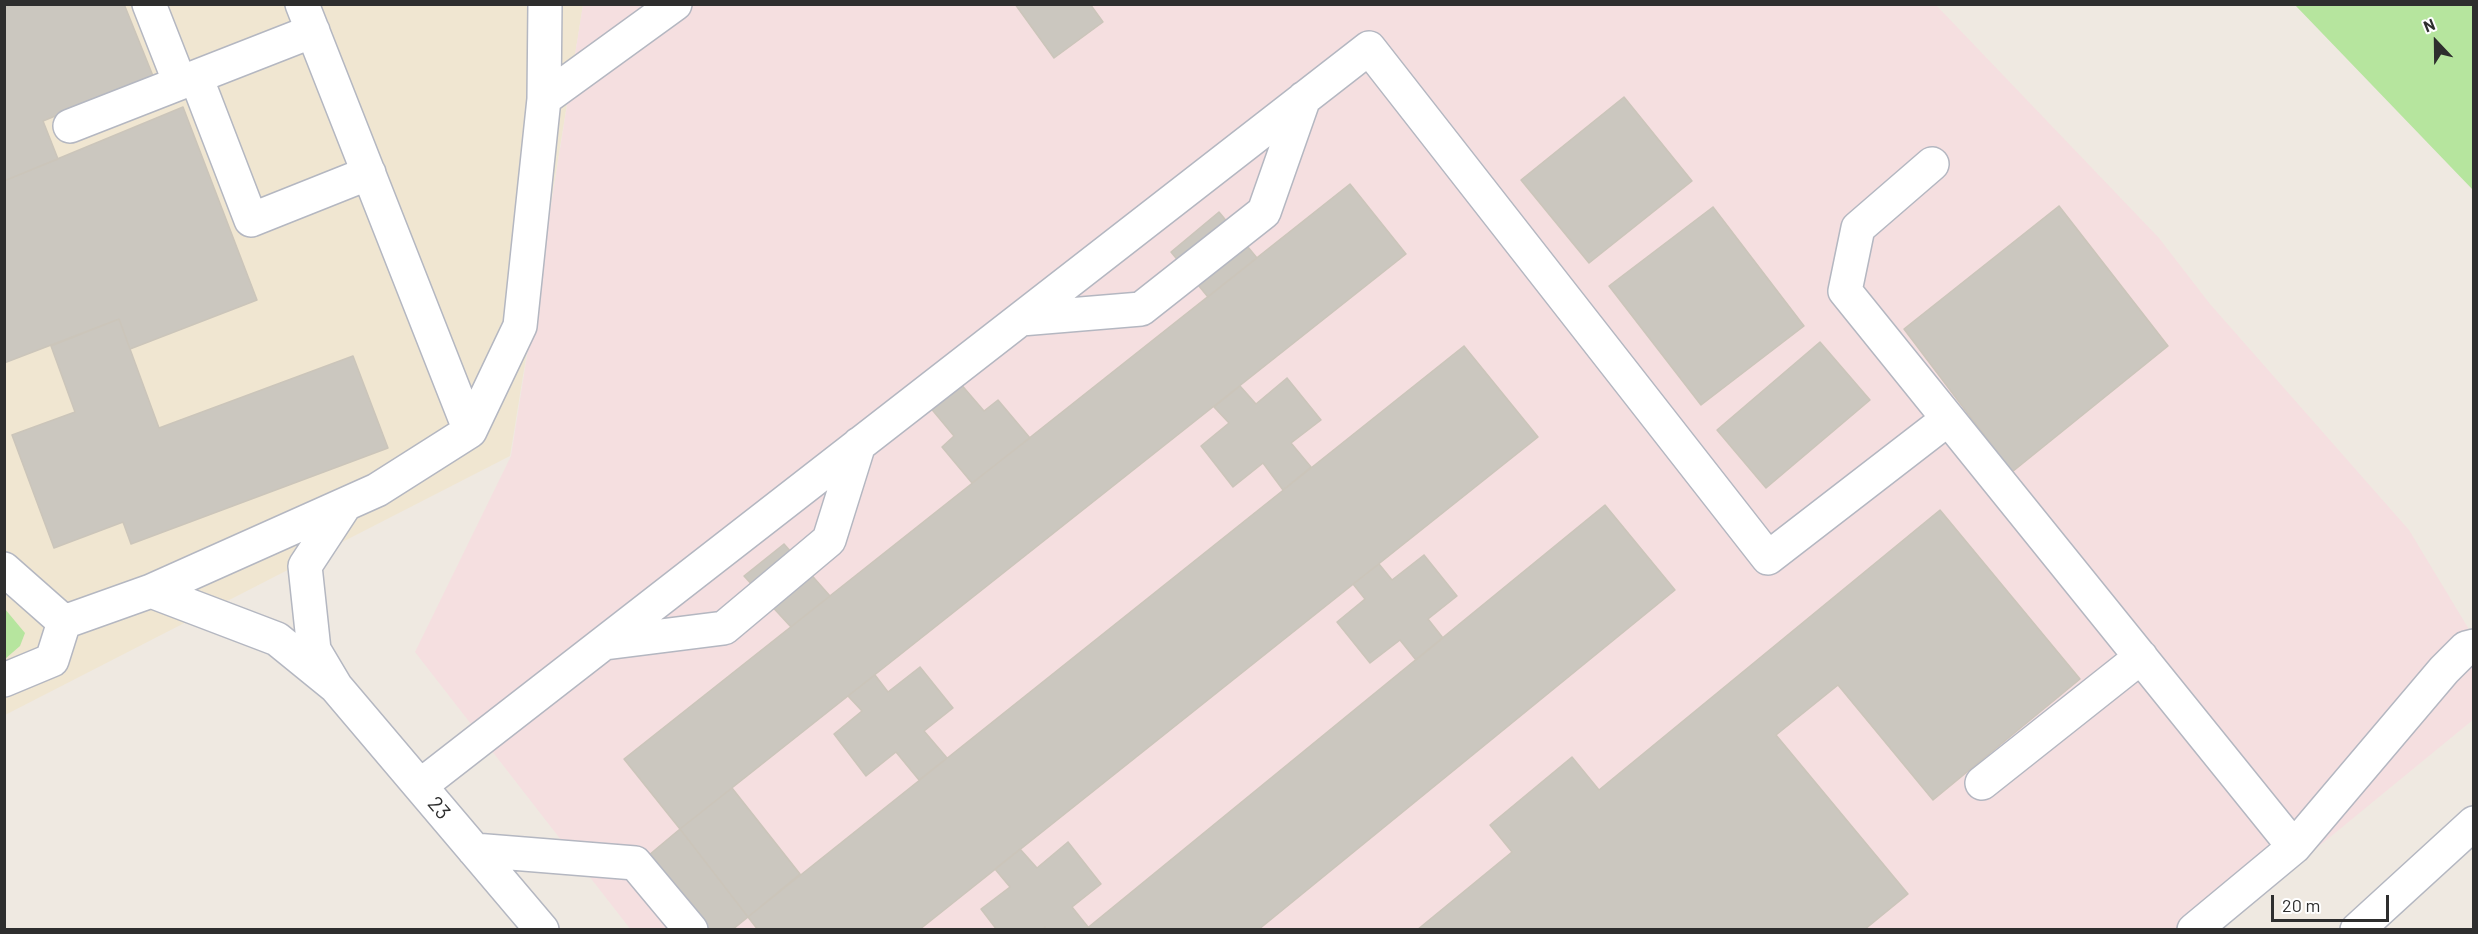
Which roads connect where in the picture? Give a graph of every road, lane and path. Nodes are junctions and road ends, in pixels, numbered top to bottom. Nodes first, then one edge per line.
1 (149, 4) edge
2 (545, 4) edge
3 (675, 4) edge
4 (308, 18) edge
5 (188, 80) junction
6 (1304, 98) junction
7 (544, 99) junction
8 (70, 126) dead end
9 (1932, 164) dead end
10 (369, 173) junction
11 (1021, 319) junction
12 (1948, 419) junction
13 (470, 431) junction
14 (859, 444) junction
15 (345, 505) junction
16 (4, 569) edge
17 (151, 591) junction
18 (64, 622) junction
19 (605, 643) junction
20 (2474, 646) edge
21 (2140, 657) junction
22 (4, 681) edge
23 (336, 687) junction
24 (1982, 783) dead end
25 (420, 786) junction
26 (2474, 823) edge
27 (2294, 847) junction
28 (474, 850) junction
29 (542, 930) edge
30 (691, 930) edge
31 (2194, 930) edge
32 (2357, 930) edge

1 - 5 street
2 - 7 street
3 - 7 street
4 - 5 street
4 - 10 street
5 - 8 street
5 - 10 street
6 - 11 street
6 - 11 street
6 - 12 street
7 - 13 street
9 - 12 street
10 - 13 street
11 - 14 street
12 - 21 street
13 - 15 street
14 - 19 street
14 - 19 street
15 - 17 street
15 - 23 street, 23
16 - 18 street
17 - 18 street
17 - 23 street, 23
18 - 22 street
19 - 25 street
20 - 27 street
21 - 24 street
21 - 27 street
23 - 25 street, 23
25 - 28 street, 23
26 - 32 street
27 - 31 street
28 - 29 street, 23
28 - 30 street

